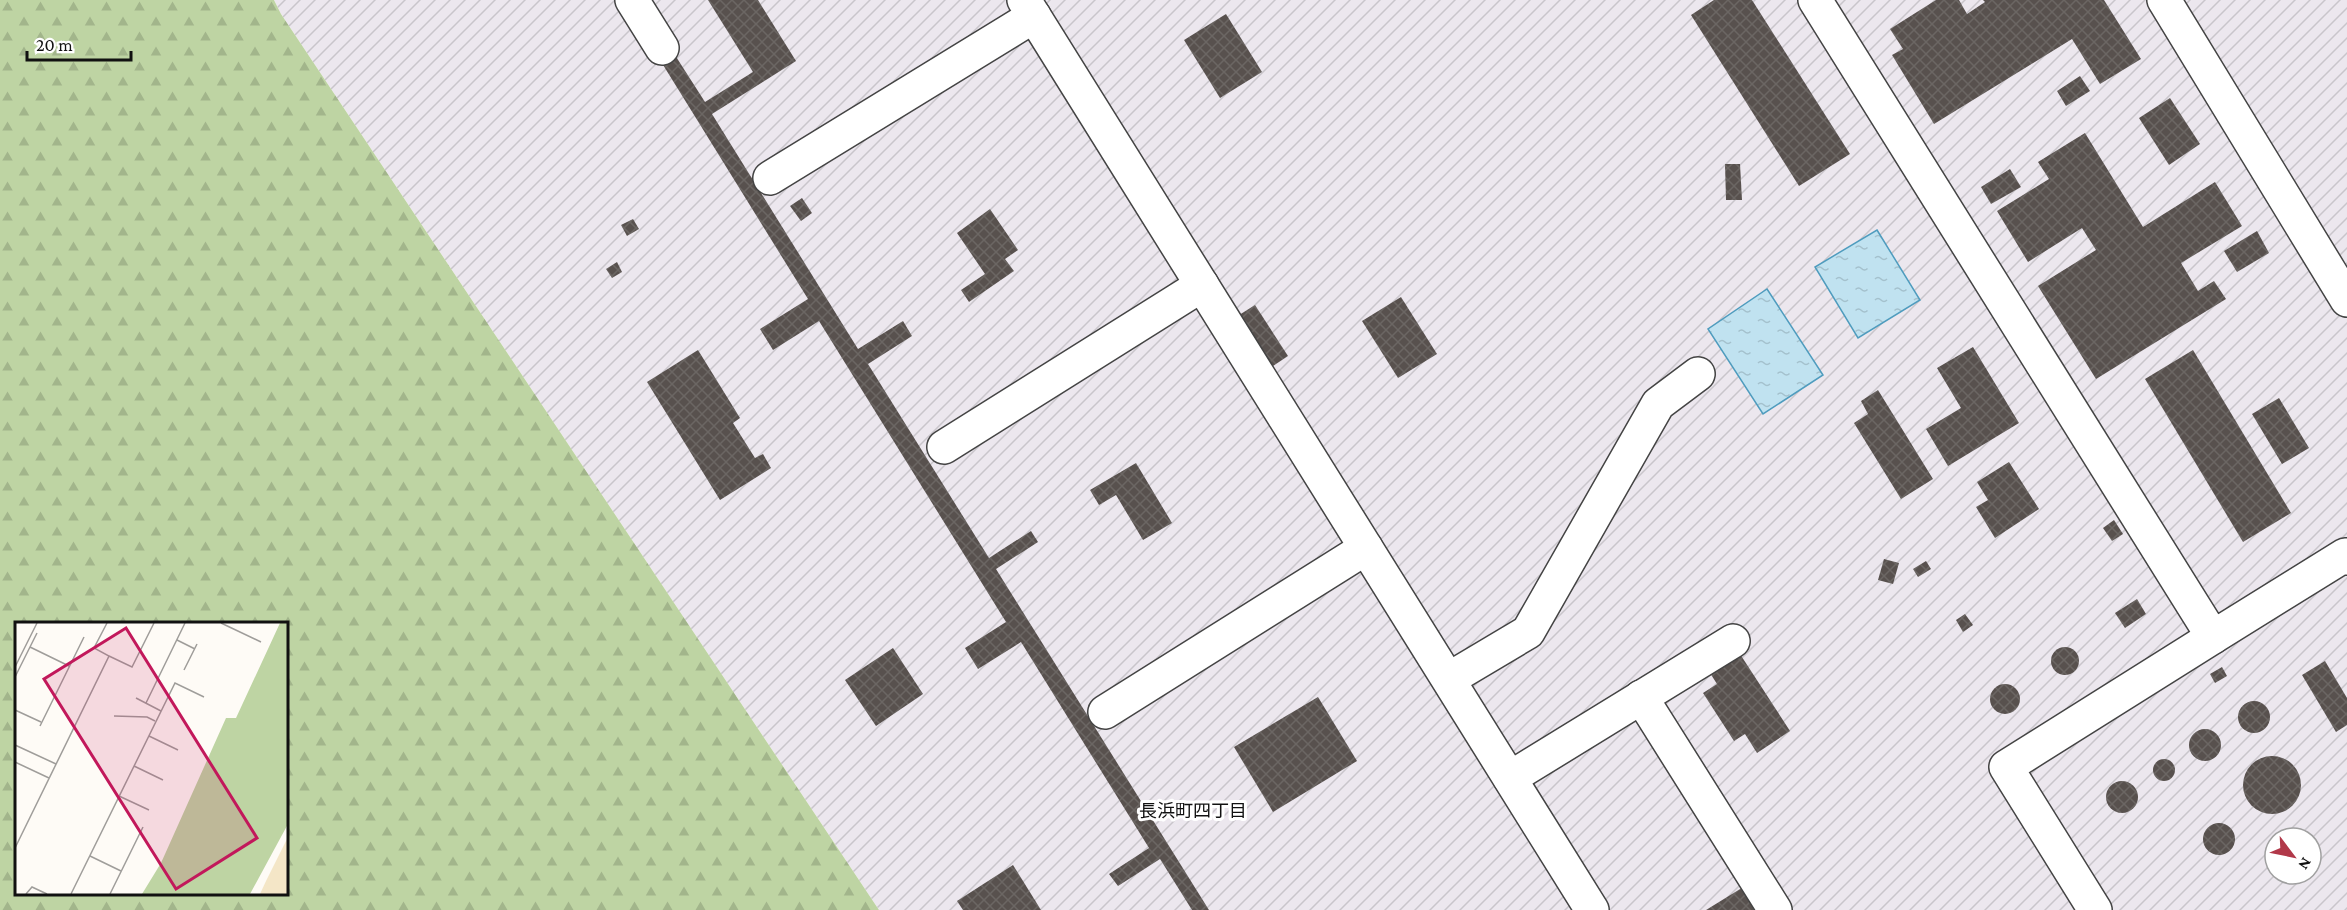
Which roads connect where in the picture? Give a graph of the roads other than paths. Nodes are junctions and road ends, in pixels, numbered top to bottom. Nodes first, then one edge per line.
1 (632, 0) edge
2 (1815, 0) edge
3 (2164, 0) edge
4 (1029, 8) edge
5 (662, 48) dead end
6 (770, 178) dead end
7 (2337, 260) edge
8 (1202, 285) junction
9 (2347, 300) edge
10 (1698, 374) dead end
11 (944, 447) dead end
12 (1366, 548) junction
13 (2347, 556) edge
14 (2213, 637) junction
15 (1733, 641) dead end
16 (1449, 680) junction
17 (1641, 697) junction
18 (1105, 712) dead end
19 (1510, 778) junction
20 (1592, 910) edge
21 (1775, 910) edge
22 (2095, 910) edge

1 - 5 lane
2 - 14 lane
3 - 7 lane
4 - 6 lane
4 - 8 lane
7 - 9 lane
8 - 11 lane
8 - 12 lane
10 - 16 lane
12 - 16 lane
12 - 18 lane
13 - 14 lane
14 - 22 lane
15 - 17 lane
16 - 19 lane
17 - 19 lane
17 - 21 lane
19 - 20 lane

